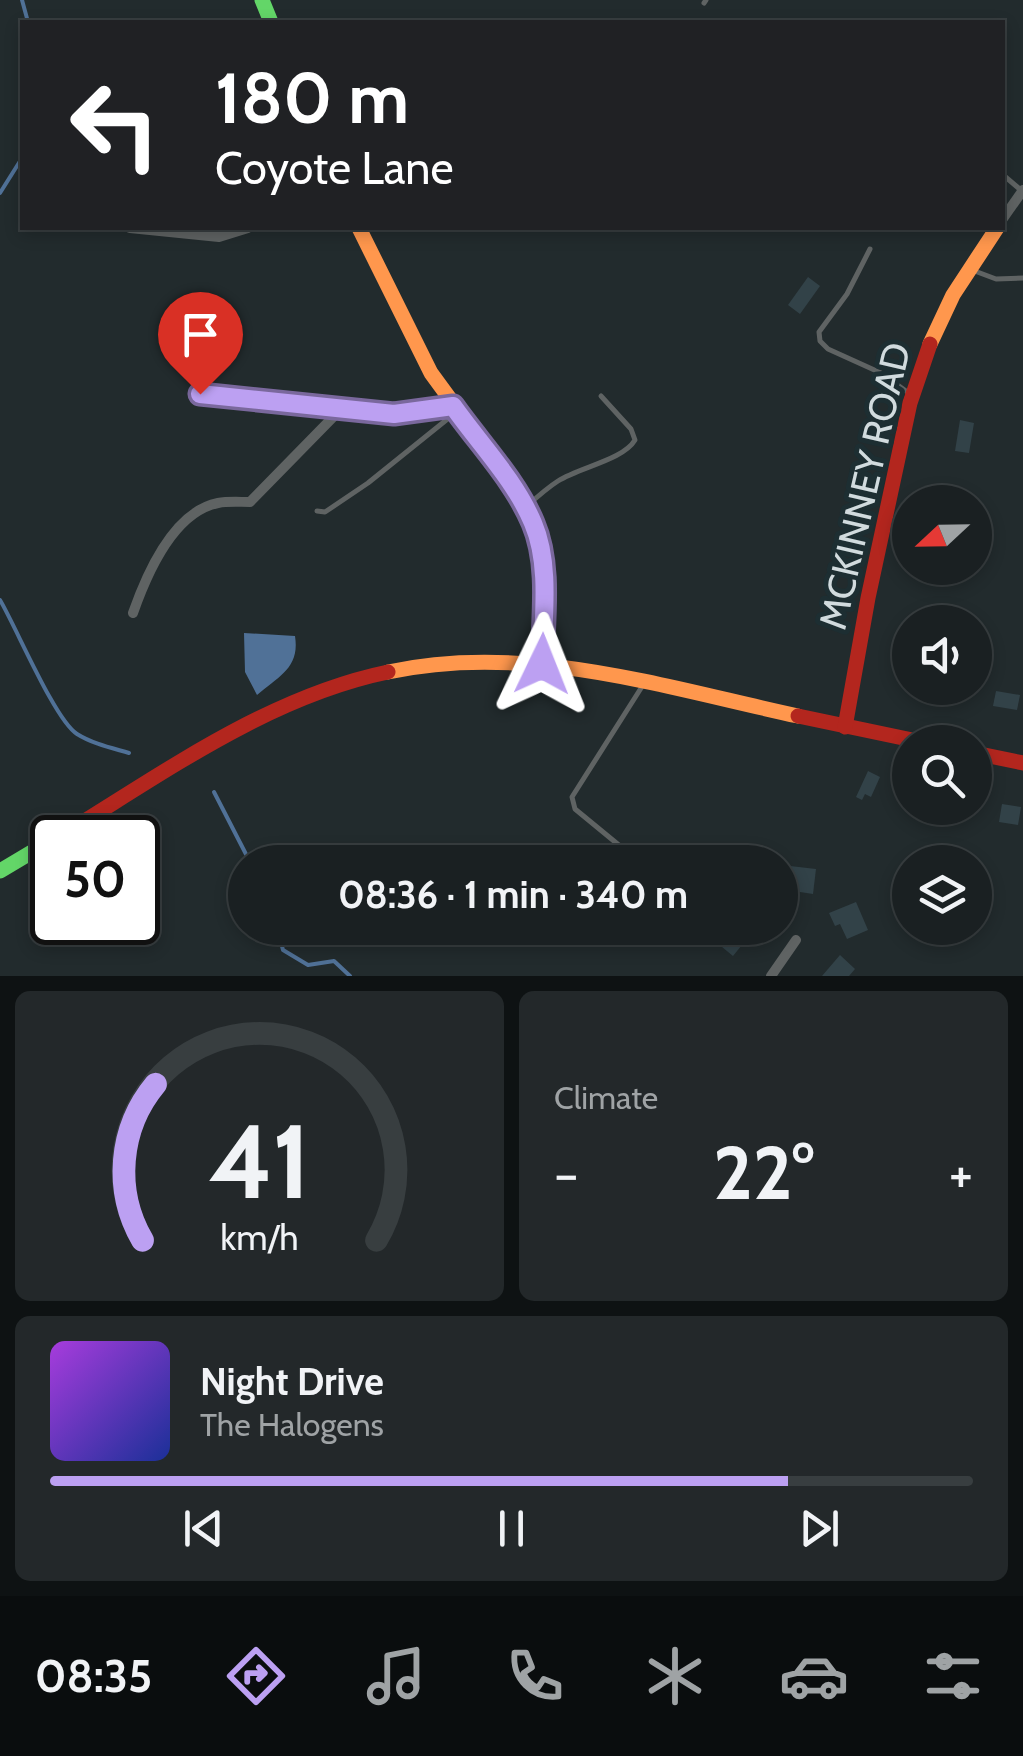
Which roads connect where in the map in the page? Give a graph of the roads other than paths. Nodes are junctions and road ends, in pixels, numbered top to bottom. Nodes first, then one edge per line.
1 (1023, 190) edge
2 (1005, 216) edge
3 (152, 230) edge
4 (241, 230) edge
5 (361, 230) edge
6 (996, 230) edge
7 (870, 249) dead end
8 (970, 268) junction
9 (1023, 278) edge
10 (200, 394) dead end
11 (601, 396) dead end
12 (912, 396) junction
13 (455, 408) junction
14 (341, 409) junction
15 (524, 508) junction
16 (317, 511) dead end
17 (133, 614) dead end
18 (542, 664) junction
19 (645, 682) junction
20 (846, 727) junction
21 (892, 736) edge
22 (992, 757) edge
23 (1023, 763) edge
24 (95, 815) edge
25 (619, 845) edge
26 (30, 854) edge
27 (0, 871) edge
28 (793, 945) edge
29 (771, 976) edge

1 - 2 street
3 - 4 street
5 - 13 main road
6 - 8 main road, MCKINNEY ROAD
7 - 12 lane
8 - 9 lane
8 - 12 main road, MCKINNEY ROAD
10 - 14 street
11 - 15 lane
12 - 20 main road, MCKINNEY ROAD
13 - 14 street
13 - 15 main road
13 - 16 lane
14 - 17 street
15 - 18 main road
18 - 19 main road
18 - 24 main road
19 - 20 main road
19 - 25 lane
20 - 21 main road
22 - 23 main road
26 - 27 main road
28 - 29 street

